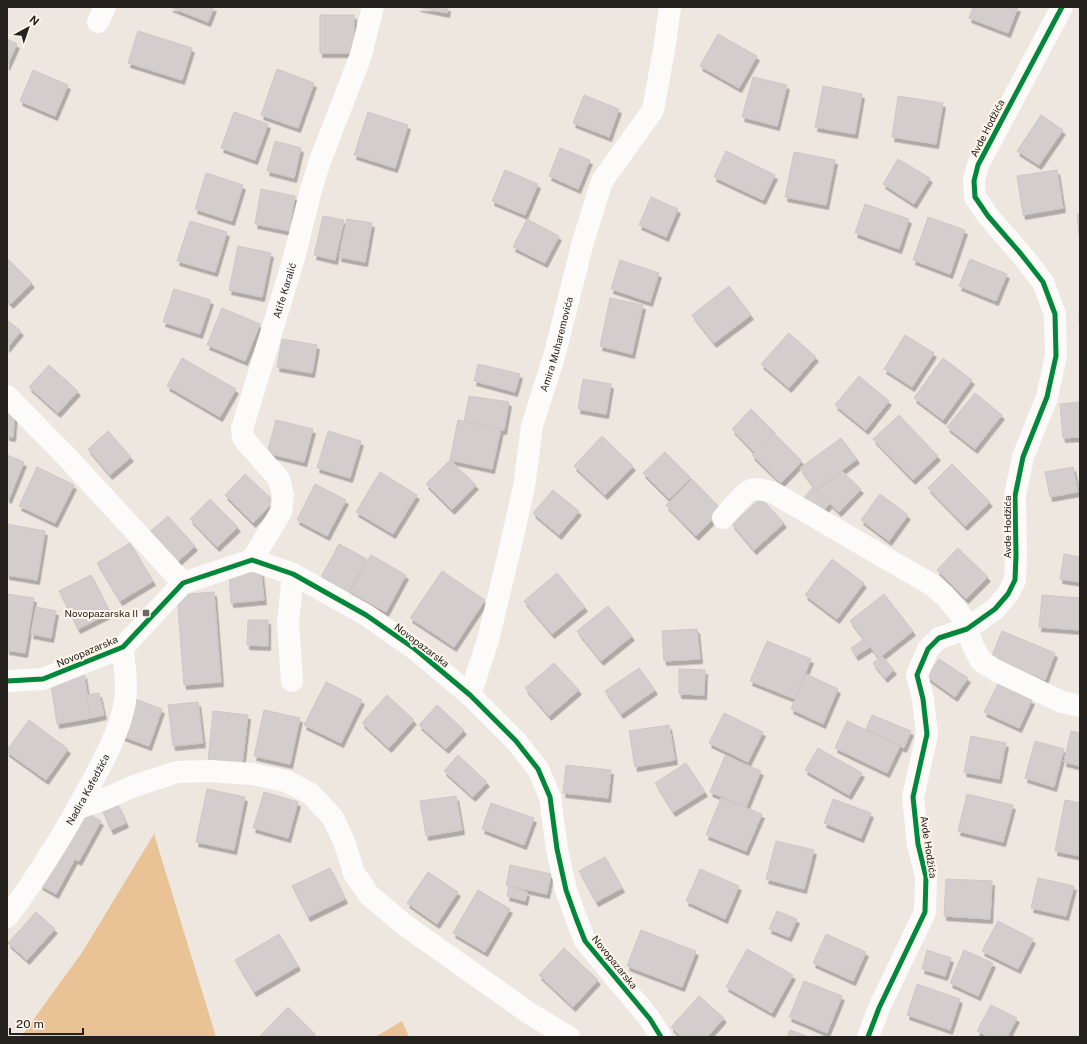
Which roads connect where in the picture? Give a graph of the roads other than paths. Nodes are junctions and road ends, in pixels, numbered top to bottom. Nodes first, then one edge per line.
1 (373, 7) edge
2 (670, 7) edge
3 (1062, 7) edge
4 (7, 396) edge
5 (723, 518) dead end
6 (252, 560) junction
7 (293, 574) junction
8 (183, 584) junction
9 (967, 629) junction
10 (123, 647) junction
11 (292, 681) dead end
12 (7, 682) edge
13 (470, 695) junction
14 (1080, 706) edge
15 (78, 808) junction
16 (7, 917) edge
17 (569, 1037) edge
18 (661, 1037) edge
19 (868, 1037) edge

1 - 6 street, Atife Karalić
2 - 13 street, Amira Muharemovića
3 - 9 street, Avde Hodžića
4 - 8 street
5 - 9 street
6 - 7 street, Novopazarska
6 - 8 street, Novopazarska
7 - 11 street
7 - 13 street, Novopazarska
8 - 10 street, Novopazarska
9 - 14 street
9 - 19 street, Avde Hodžića
10 - 12 street, Novopazarska
10 - 15 street, Nadira Kafedžića
13 - 18 street, Novopazarska
15 - 16 street, Nadira Kafedžića
15 - 17 street

